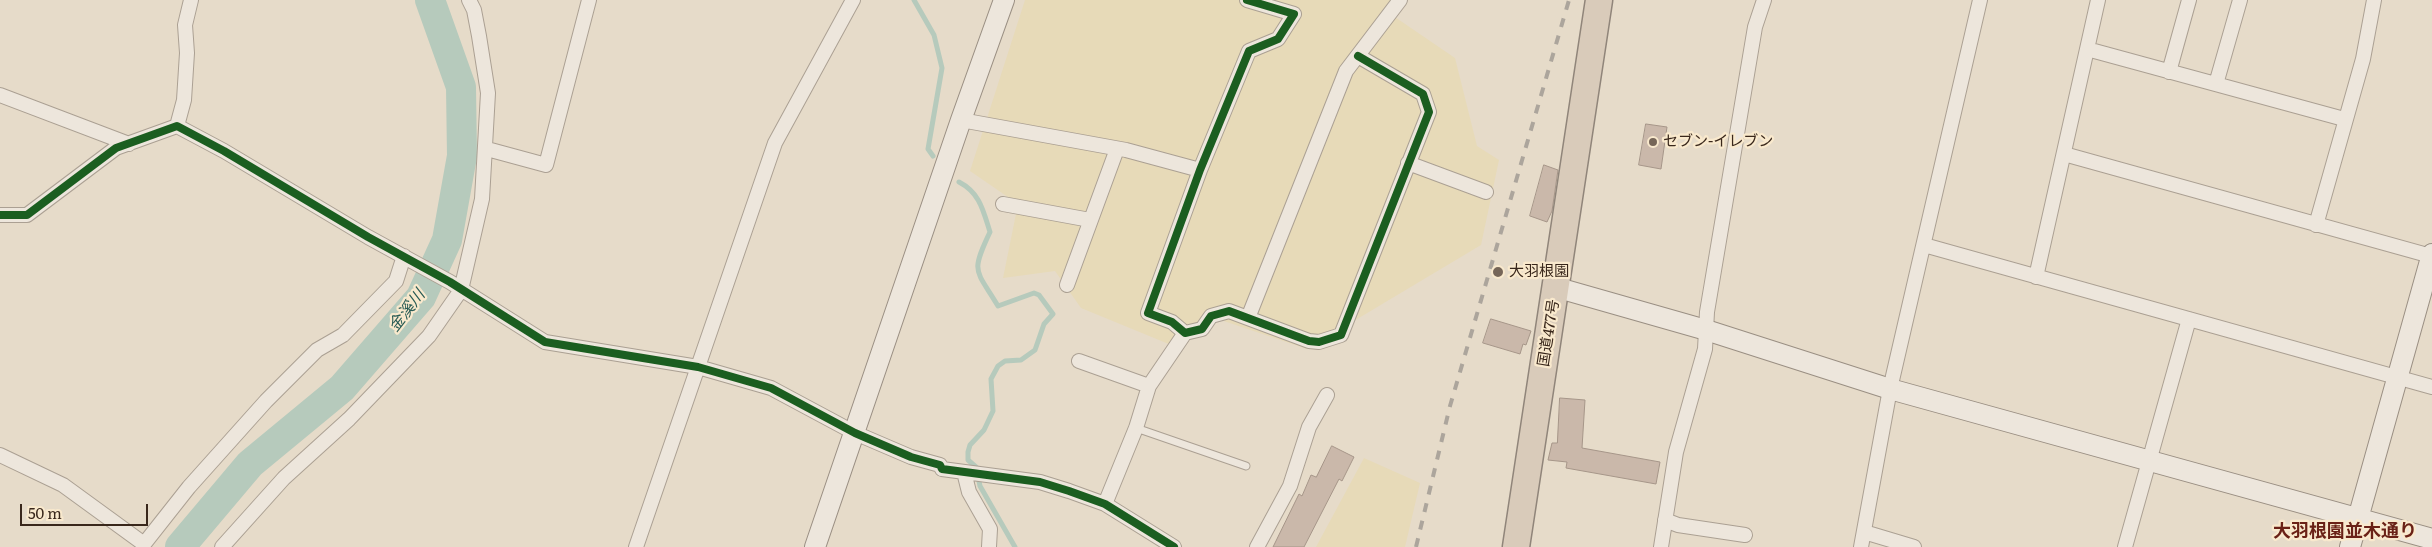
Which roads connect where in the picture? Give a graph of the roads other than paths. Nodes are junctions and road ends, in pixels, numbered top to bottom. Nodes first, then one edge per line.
1 (191, 0) edge
2 (469, 0) edge
3 (589, 0) edge
4 (853, 0) edge
5 (1004, 0) edge
6 (1247, 0) edge
7 (1400, 0) edge
8 (1599, 0) edge
9 (1764, 0) edge
10 (1980, 0) edge
11 (2098, 0) edge
12 (2189, 0) edge
13 (2240, 0) edge
14 (2374, 0) edge
15 (2087, 49) junction
16 (1358, 56) junction
17 (2169, 72) junction
18 (2216, 84) junction
19 (0, 95) edge
20 (2344, 119) junction
21 (961, 120) junction
22 (178, 126) junction
23 (129, 144) junction
24 (487, 149) junction
25 (1117, 149) junction
26 (2064, 154) junction
27 (1408, 163) junction
28 (1200, 170) junction
29 (1486, 192) dead end
30 (1003, 204) dead end
31 (0, 215) edge
32 (1090, 220) junction
33 (2316, 225) junction
34 (1924, 246) junction
35 (2432, 255) edge
36 (407, 258) junction
37 (2036, 277) junction
38 (1067, 284) dead end
39 (456, 286) junction
40 (1555, 287) junction
41 (1248, 318) junction
42 (2189, 319) junction
43 (1706, 330) junction
44 (1185, 333) junction
45 (1079, 360) dead end
46 (698, 367) junction
47 (2397, 377) junction
48 (1149, 386) junction
49 (2432, 387) edge
50 (1890, 389) junction
51 (1327, 395) dead end
52 (1136, 428) junction
53 (855, 433) junction
54 (0, 455) edge
55 (2149, 461) junction
56 (1246, 466) dead end
57 (967, 473) junction
58 (1105, 504) junction
59 (2359, 518) junction
60 (1664, 520) junction
61 (1864, 532) junction
62 (1745, 535) dead end
63 (2432, 538) edge
64 (143, 546) edge
65 (222, 547) edge
66 (636, 547) edge
67 (815, 547) edge
68 (989, 547) edge
69 (1174, 547) edge
70 (1257, 547) edge
71 (1516, 547) edge
72 (1661, 547) edge
73 (1861, 547) edge
74 (1914, 547) edge
75 (2125, 547) edge
76 (2350, 547) edge

1 - 22 street
2 - 24 street
3 - 24 street
4 - 46 street
5 - 21 street
6 - 28 street
7 - 16 street
8 - 40 highway, 国道477号
9 - 43 street
10 - 34 street
11 - 15 street
12 - 17 street
13 - 18 street
14 - 20 street
15 - 17 street
15 - 26 street
16 - 27 street
16 - 41 street
17 - 18 street
18 - 20 street
19 - 23 street
20 - 33 street
21 - 25 street
21 - 53 street
22 - 23 street
22 - 36 street
23 - 31 street
24 - 39 street
25 - 28 street
25 - 32 street
26 - 33 street
26 - 37 street
27 - 29 street
27 - 41 street
28 - 44 street
30 - 32 street
32 - 38 street
33 - 35 street
34 - 37 street
34 - 50 street
35 - 47 street
36 - 39 street
36 - 64 street
37 - 42 street
39 - 46 street
39 - 65 street
40 - 43 street
40 - 71 highway, 国道477号
41 - 44 street
42 - 47 street
42 - 55 street
43 - 50 street
43 - 60 street
44 - 48 street
45 - 48 street
46 - 53 street
46 - 66 street
47 - 49 street
47 - 59 street
48 - 52 street
50 - 55 street
50 - 61 street
51 - 70 street
52 - 56 lane
52 - 58 street
53 - 57 street
53 - 67 street
54 - 64 street
55 - 59 street
55 - 75 street
57 - 58 street
57 - 68 street
58 - 69 street
59 - 63 street
59 - 76 street
60 - 62 street
60 - 72 street
61 - 73 street
61 - 74 street

